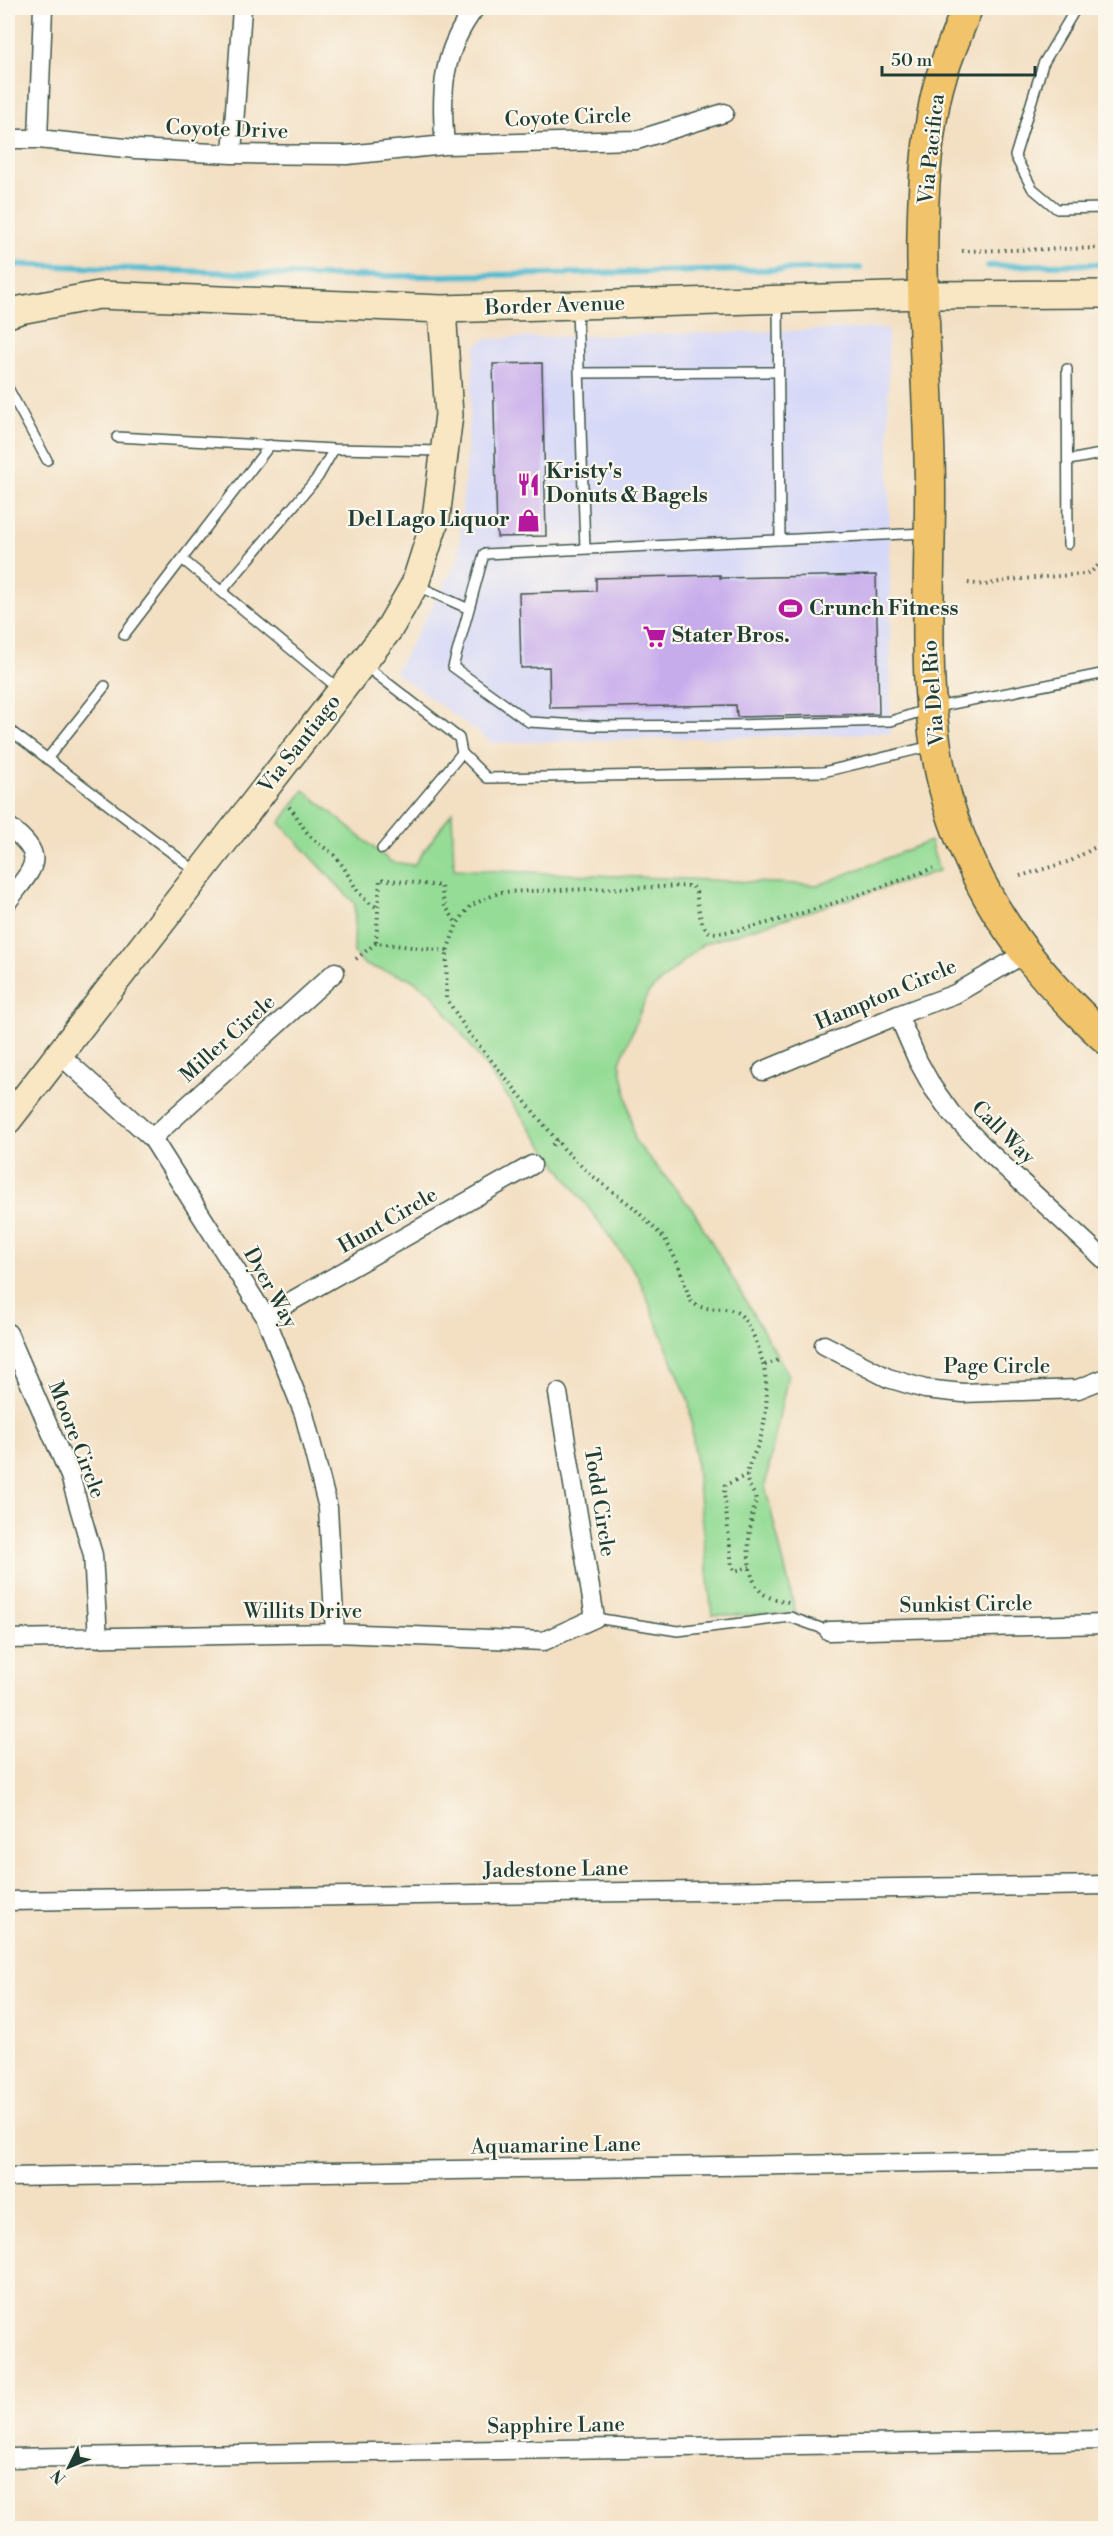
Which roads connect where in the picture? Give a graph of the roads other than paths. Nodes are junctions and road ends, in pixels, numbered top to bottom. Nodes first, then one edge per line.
1 (43, 8) edge
2 (242, 8) edge
3 (475, 8) edge
4 (968, 8) edge
5 (1076, 8) edge
6 (724, 112) dead end
7 (8, 139) edge
8 (38, 139) junction
9 (445, 145) junction
10 (232, 154) junction
11 (1106, 208) edge
12 (1106, 294) edge
13 (924, 295) junction
14 (778, 300) junction
15 (576, 305) junction
16 (442, 309) junction
17 (10, 311) edge
18 (1067, 369) dead end
19 (778, 372) junction
20 (579, 373) junction
21 (8, 388) edge
22 (117, 437) dead end
23 (270, 445) junction
24 (334, 449) junction
25 (446, 451) junction
26 (1106, 453) edge
27 (47, 460) dead end
28 (1069, 460) junction
29 (930, 533) junction
30 (780, 540) junction
31 (1068, 544) dead end
32 (585, 549) junction
33 (182, 559) junction
34 (415, 584) junction
35 (222, 591) junction
36 (469, 609) junction
37 (124, 635) dead end
38 (362, 664) junction
39 (1106, 673) edge
40 (105, 686) dead end
41 (341, 690) junction
42 (932, 708) junction
43 (8, 729) edge
44 (936, 745) junction
45 (462, 753) junction
46 (47, 759) junction
47 (8, 826) edge
48 (382, 849) dead end
49 (199, 874) junction
50 (8, 901) edge
51 (1024, 954) junction
52 (335, 972) dead end
53 (898, 1015) junction
54 (1106, 1039) edge
55 (59, 1054) junction
56 (763, 1071) dead end
57 (8, 1120) edge
58 (152, 1138) junction
59 (532, 1164) dead end
60 (1106, 1261) edge
61 (265, 1316) junction
62 (8, 1333) edge
63 (824, 1345) dead end
64 (1106, 1378) edge
65 (558, 1393) dead end
66 (595, 1618) junction
67 (1106, 1624) edge
68 (829, 1631) joint
69 (335, 1633) junction
70 (98, 1638) junction
71 (8, 1639) edge
72 (1106, 1885) edge
73 (8, 1901) edge
74 (1106, 2160) edge
75 (8, 2177) edge
76 (1106, 2440) edge
77 (8, 2458) edge

1 - 8 street
2 - 10 street
3 - 9 street
4 - 13 main road, Via Pacifica
5 - 11 lane
6 - 9 street, Coyote Circle
7 - 8 street, Coyote Drive
8 - 10 street, Coyote Drive
9 - 10 street, Coyote Drive
12 - 13 street, Border Avenue
13 - 14 street, Border Avenue
13 - 29 main road, Via Del Rio
14 - 15 street, Border Avenue
14 - 19 lane
15 - 16 street, Border Avenue
15 - 20 lane
16 - 17 street, Border Avenue
16 - 25 street, Via Santiago
18 - 28 lane
19 - 20 lane
19 - 30 lane
20 - 32 lane
21 - 27 lane
22 - 23 lane
23 - 24 lane
23 - 33 lane
24 - 25 lane
24 - 35 lane
25 - 34 street, Via Santiago
26 - 28 lane
28 - 31 lane
29 - 30 lane
29 - 42 main road, Via Del Rio
30 - 32 lane
32 - 36 lane
33 - 35 lane
33 - 37 lane
34 - 36 lane
34 - 38 street, Via Santiago
35 - 41 lane
36 - 42 lane
38 - 41 street, Via Santiago
38 - 45 lane
39 - 42 lane
40 - 46 lane
41 - 49 street, Via Santiago
42 - 44 main road, Via Del Rio
43 - 46 lane
44 - 45 lane
44 - 51 main road, Via Del Rio
45 - 48 lane
46 - 49 lane
47 - 50 street
49 - 55 street, Via Santiago
51 - 53 street, Hampton Circle
51 - 54 main road, Via Del Rio
52 - 58 street, Miller Circle
53 - 56 street, Hampton Circle
53 - 60 street, Call Way
55 - 57 street, Via Santiago
55 - 58 street, Dyer Way
58 - 61 street, Dyer Way
59 - 61 street, Hunt Circle
61 - 69 street, Dyer Way
62 - 70 street, Moore Circle
63 - 64 street, Page Circle
65 - 66 street, Todd Circle
66 - 68 lane
66 - 69 street, Willits Drive
67 - 68 street, Sunkist Circle
69 - 70 street, Willits Drive
70 - 71 street, Willits Drive
72 - 73 street, Jadestone Lane
74 - 75 street, Aquamarine Lane
76 - 77 street, Sapphire Lane

